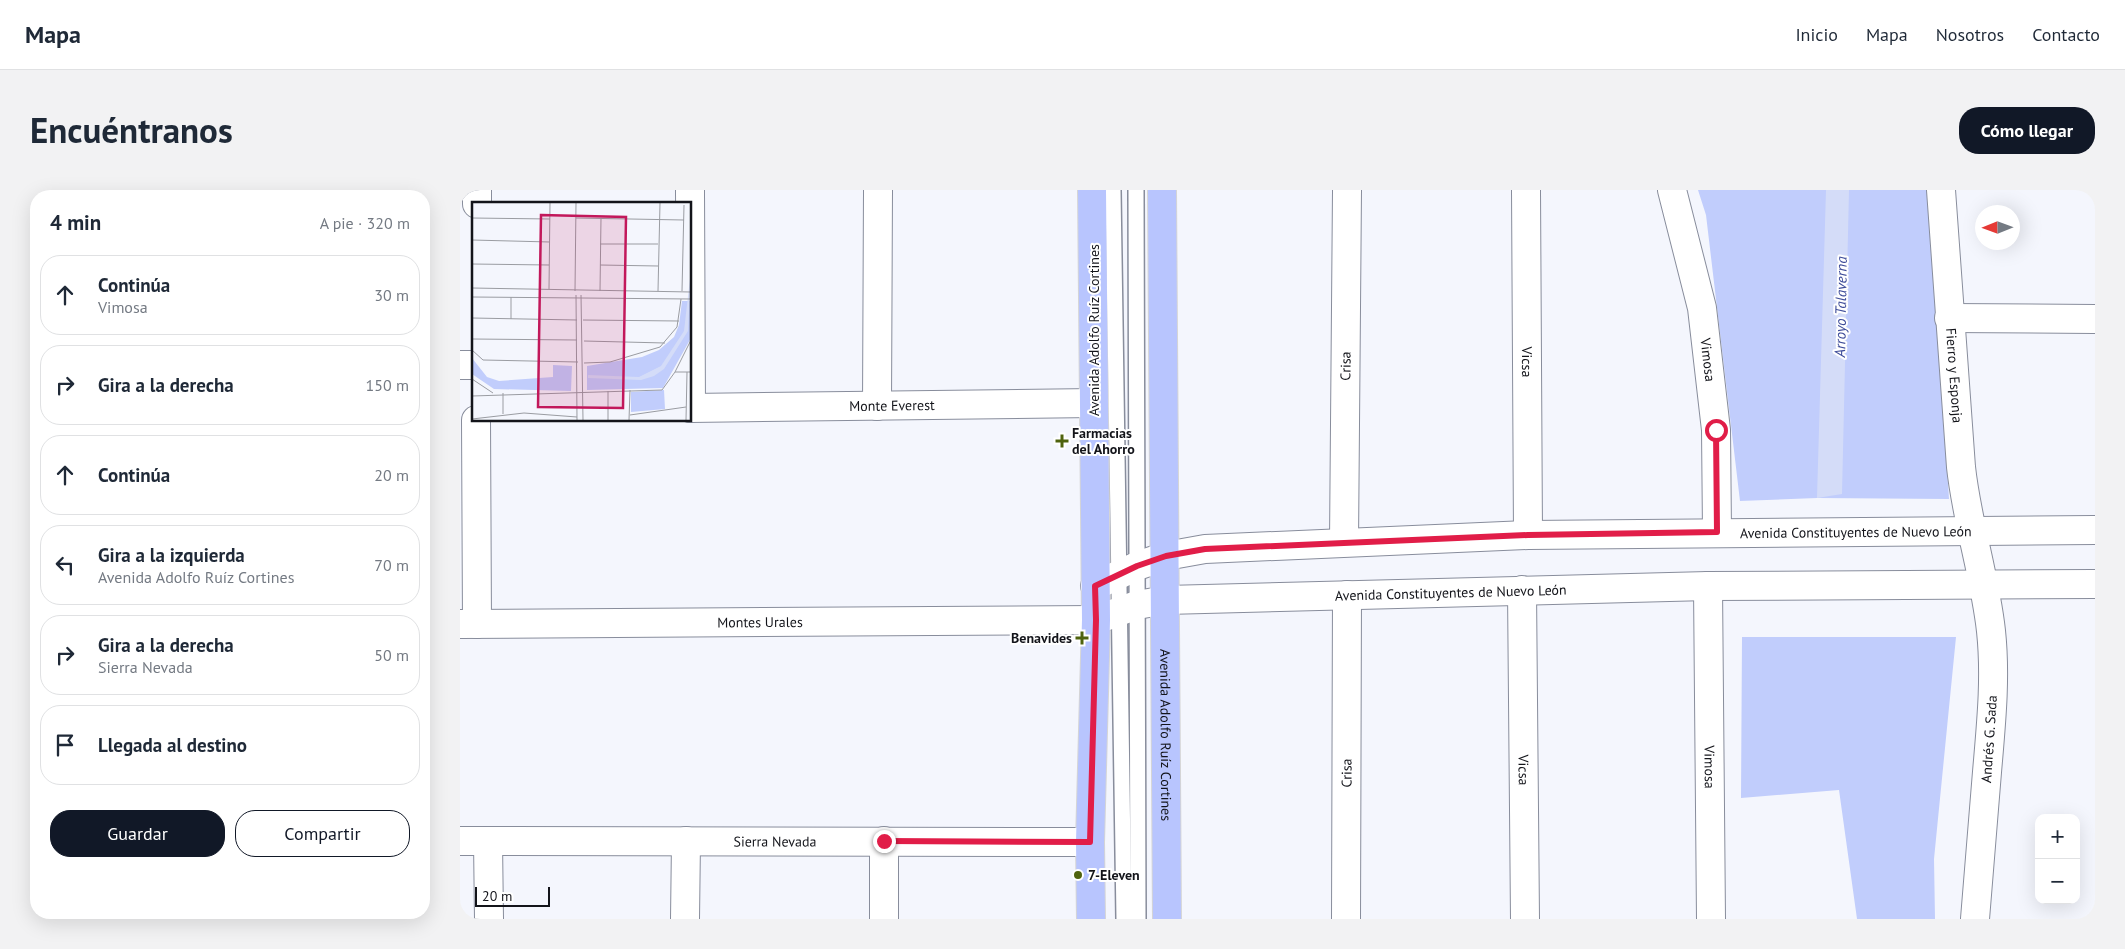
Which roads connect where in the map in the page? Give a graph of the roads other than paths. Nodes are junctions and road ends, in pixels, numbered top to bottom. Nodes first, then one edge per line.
1 (878, 190) edge
2 (1092, 190) edge
3 (1112, 190) edge
4 (1136, 190) edge
5 (1162, 190) edge
6 (1347, 190) edge
7 (1526, 190) edge
8 (1672, 190) edge
9 (1942, 190) edge
10 (1949, 318) junction
11 (2095, 319) edge
12 (1094, 403) junction
13 (877, 406) junction
14 (691, 408) edge
15 (476, 421) edge
16 (2095, 530) edge
17 (1717, 532) junction
18 (1971, 532) junction
19 (1528, 535) junction
20 (1344, 542) junction
21 (1166, 556) junction
22 (1128, 570) junction
23 (1981, 572) junction
24 (2095, 584) edge
25 (1095, 586) junction
26 (1708, 586) junction
27 (1522, 590) junction
28 (1347, 595) junction
29 (1166, 600) junction
30 (1118, 612) junction
31 (1060, 619) junction
32 (469, 624) edge
33 (460, 841) edge
34 (488, 841) junction
35 (686, 841) junction
36 (884, 841) junction
37 (1090, 842) junction
38 (489, 919) edge
39 (685, 919) edge
40 (884, 919) edge
41 (1091, 919) edge
42 (1124, 919) edge
43 (1138, 919) edge
44 (1166, 919) edge
45 (1346, 919) edge
46 (1525, 919) edge
47 (1711, 919) edge
48 (1975, 919) edge

1 - 13 street
2 - 12 main road, Avenida Adolfo Ruíz Cortines
3 - 22 lane
4 - 22 lane
5 - 21 main road, Avenida Adolfo Ruíz Cortines
6 - 20 street, Crisa
7 - 19 street, Vicsa
8 - 17 street, Vimosa
9 - 10 street, Fierro y Esponja
10 - 11 street
10 - 18 street, Fierro y Esponja
12 - 13 street, Monte Everest
12 - 25 main road, Avenida Adolfo Ruíz Cortines
13 - 14 street, Monte Everest
15 - 32 street
16 - 18 street, Avenida Constituyentes de Nuevo León
17 - 18 street, Avenida Constituyentes de Nuevo León
17 - 19 street, Avenida Constituyentes de Nuevo León
18 - 23 street, Fierro y Esponja
19 - 20 street, Avenida Constituyentes de Nuevo León
20 - 21 street, Avenida Constituyentes de Nuevo León
21 - 22 street, Avenida Constituyentes de Nuevo León
21 - 29 main road, Avenida Adolfo Ruíz Cortines
22 - 25 street, Avenida Constituyentes de Nuevo León
22 - 30 lane
23 - 24 street, Avenida Constituyentes de Nuevo León
23 - 26 street, Avenida Constituyentes de Nuevo León
23 - 48 street, Andrés G. Sada
25 - 30 main road, Avenida Adolfo Ruíz Cortines
25 - 31 street
26 - 27 street, Avenida Constituyentes de Nuevo León
26 - 47 street, Vimosa
27 - 28 street, Avenida Constituyentes de Nuevo León
27 - 46 street, Vicsa
28 - 29 street, Avenida Constituyentes de Nuevo León
28 - 45 street, Crisa
29 - 30 street, Avenida Constituyentes de Nuevo León
29 - 44 main road, Avenida Adolfo Ruíz Cortines
30 - 31 street, Montes Urales
30 - 37 main road, Avenida Adolfo Ruíz Cortines
30 - 42 lane
30 - 43 lane
31 - 32 street, Montes Urales
33 - 34 street, Sierra Nevada
34 - 35 street, Sierra Nevada
34 - 38 street
35 - 36 street, Sierra Nevada
35 - 39 street
36 - 37 street, Sierra Nevada
36 - 40 street
37 - 41 main road, Avenida Adolfo Ruíz Cortines

